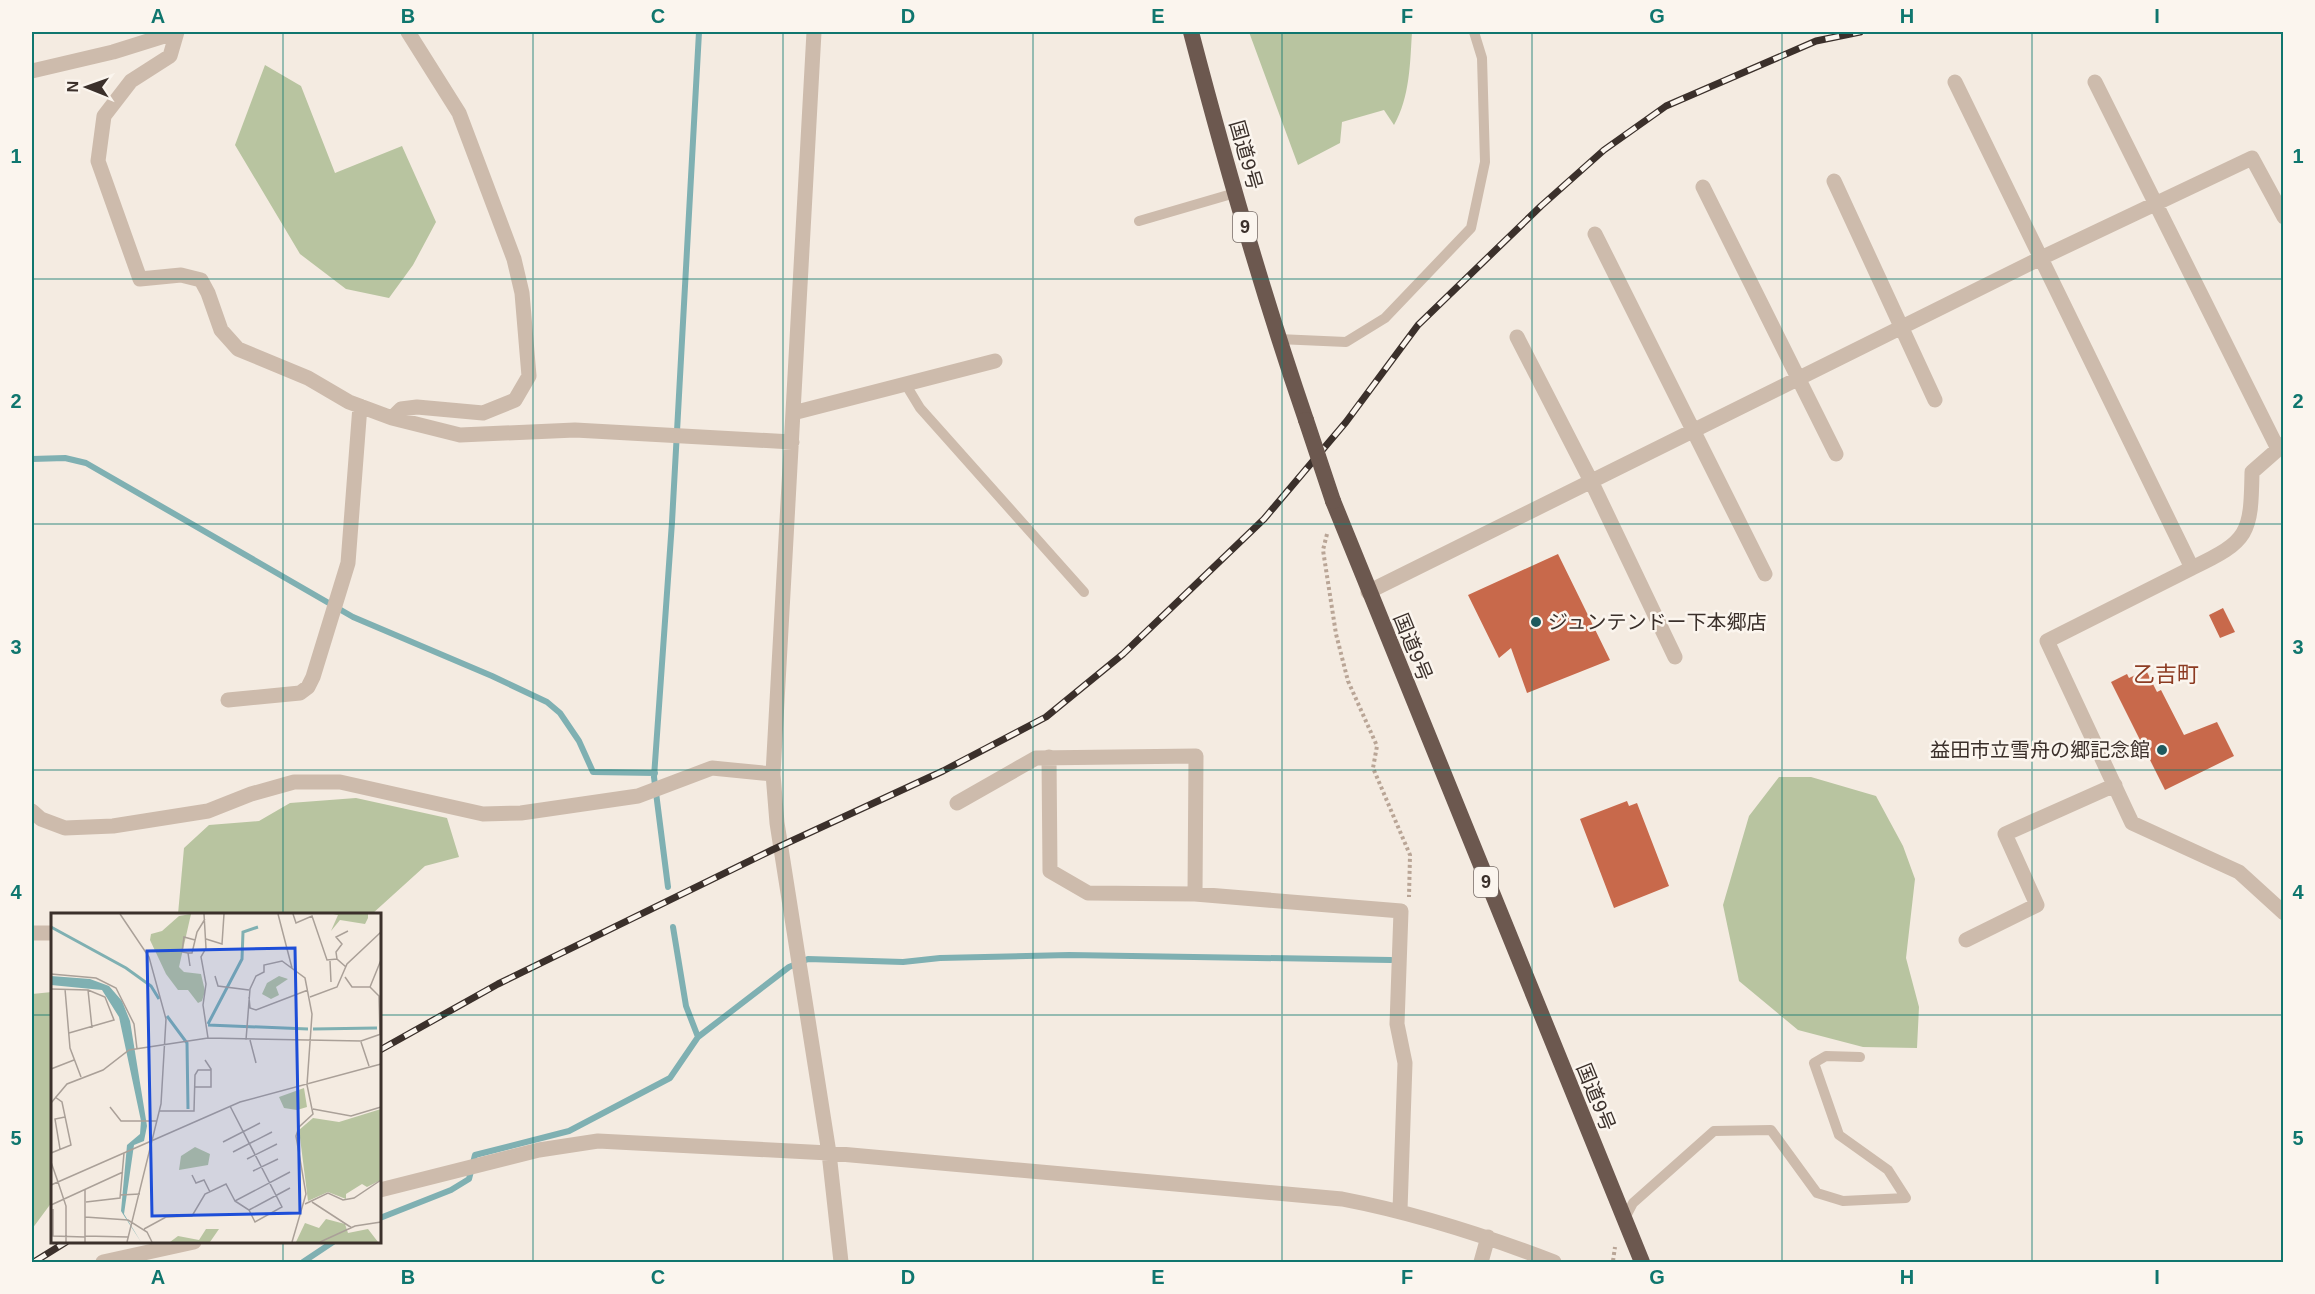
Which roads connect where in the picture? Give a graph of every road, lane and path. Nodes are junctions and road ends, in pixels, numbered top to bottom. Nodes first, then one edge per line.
1 (177, 32) edge
2 (408, 32) edge
3 (814, 32) edge
4 (1191, 32) edge
5 (1474, 32) edge
6 (32, 71) edge
7 (1955, 82) dead end
8 (2095, 82) dead end
9 (1834, 181) dead end
10 (1703, 187) dead end
11 (1235, 193) junction
12 (2155, 204) junction
13 (2283, 217) edge
14 (1139, 221) dead end
15 (1595, 234) dead end
16 (2039, 259) junction
17 (1902, 327) junction
18 (1517, 337) dead end
19 (1278, 339) junction
20 (995, 361) dead end
21 (1799, 379) junction
22 (906, 385) junction
23 (1935, 400) dead end
24 (360, 406) junction
25 (793, 412) junction
26 (392, 418) junction
27 (1695, 431) junction
28 (792, 442) junction
29 (2280, 446) edge
30 (1836, 454) dead end
31 (1592, 483) junction
32 (1327, 534) dead end
33 (2192, 568) junction
34 (1765, 574) dead end
35 (1084, 592) dead end
36 (1368, 592) junction
37 (1675, 657) dead end
38 (228, 700) dead end
39 (1049, 757) junction
40 (773, 774) junction
41 (2115, 785) junction
42 (957, 803) dead end
43 (32, 811) edge
44 (1195, 894) junction
45 (1401, 911) junction
46 (2283, 913) edge
47 (32, 933) edge
48 (51, 933) edge
49 (1966, 940) dead end
50 (1860, 1057) dead end
51 (829, 1154) junction
52 (381, 1190) edge
53 (1400, 1210) junction
54 (1624, 1220) junction
55 (1488, 1237) junction
56 (190, 1243) edge
57 (1615, 1247) dead end
58 (1613, 1261) edge
59 (103, 1263) edge
60 (841, 1263) edge
61 (1481, 1263) edge
62 (1554, 1263) edge
63 (1642, 1263) edge

1 - 6 street
1 - 24 street
2 - 26 street
3 - 25 street
4 - 11 highway, 国道9号 / 9
5 - 19 lane
7 - 16 street
8 - 12 street
9 - 17 street
10 - 21 street
11 - 14 lane
11 - 19 highway, 国道9号 / 9
12 - 13 street
12 - 16 street
12 - 29 street
15 - 27 street
16 - 17 street
16 - 33 street
17 - 21 street
17 - 23 street
18 - 31 street
19 - 36 highway, 国道9号 / 9, bridge
20 - 22 street
21 - 27 street
21 - 30 street
22 - 25 street
22 - 35 lane
24 - 26 street
24 - 38 street
25 - 28 street
26 - 28 street
27 - 31 street
27 - 34 street
28 - 40 street
29 - 33 street
31 - 36 street
31 - 37 street
32 - 45 path
33 - 41 street
36 - 54 highway, 国道9号 / 9
39 - 42 street
39 - 44 street
39 - 44 street
40 - 43 street
40 - 51 street
41 - 46 street
41 - 49 street
44 - 45 street
45 - 53 street
47 - 48 street
50 - 54 lane
51 - 52 street
51 - 53 street
51 - 60 street
53 - 55 street
54 - 63 highway, 国道9号 / 9
55 - 61 street
55 - 62 street
56 - 59 street
57 - 58 path

